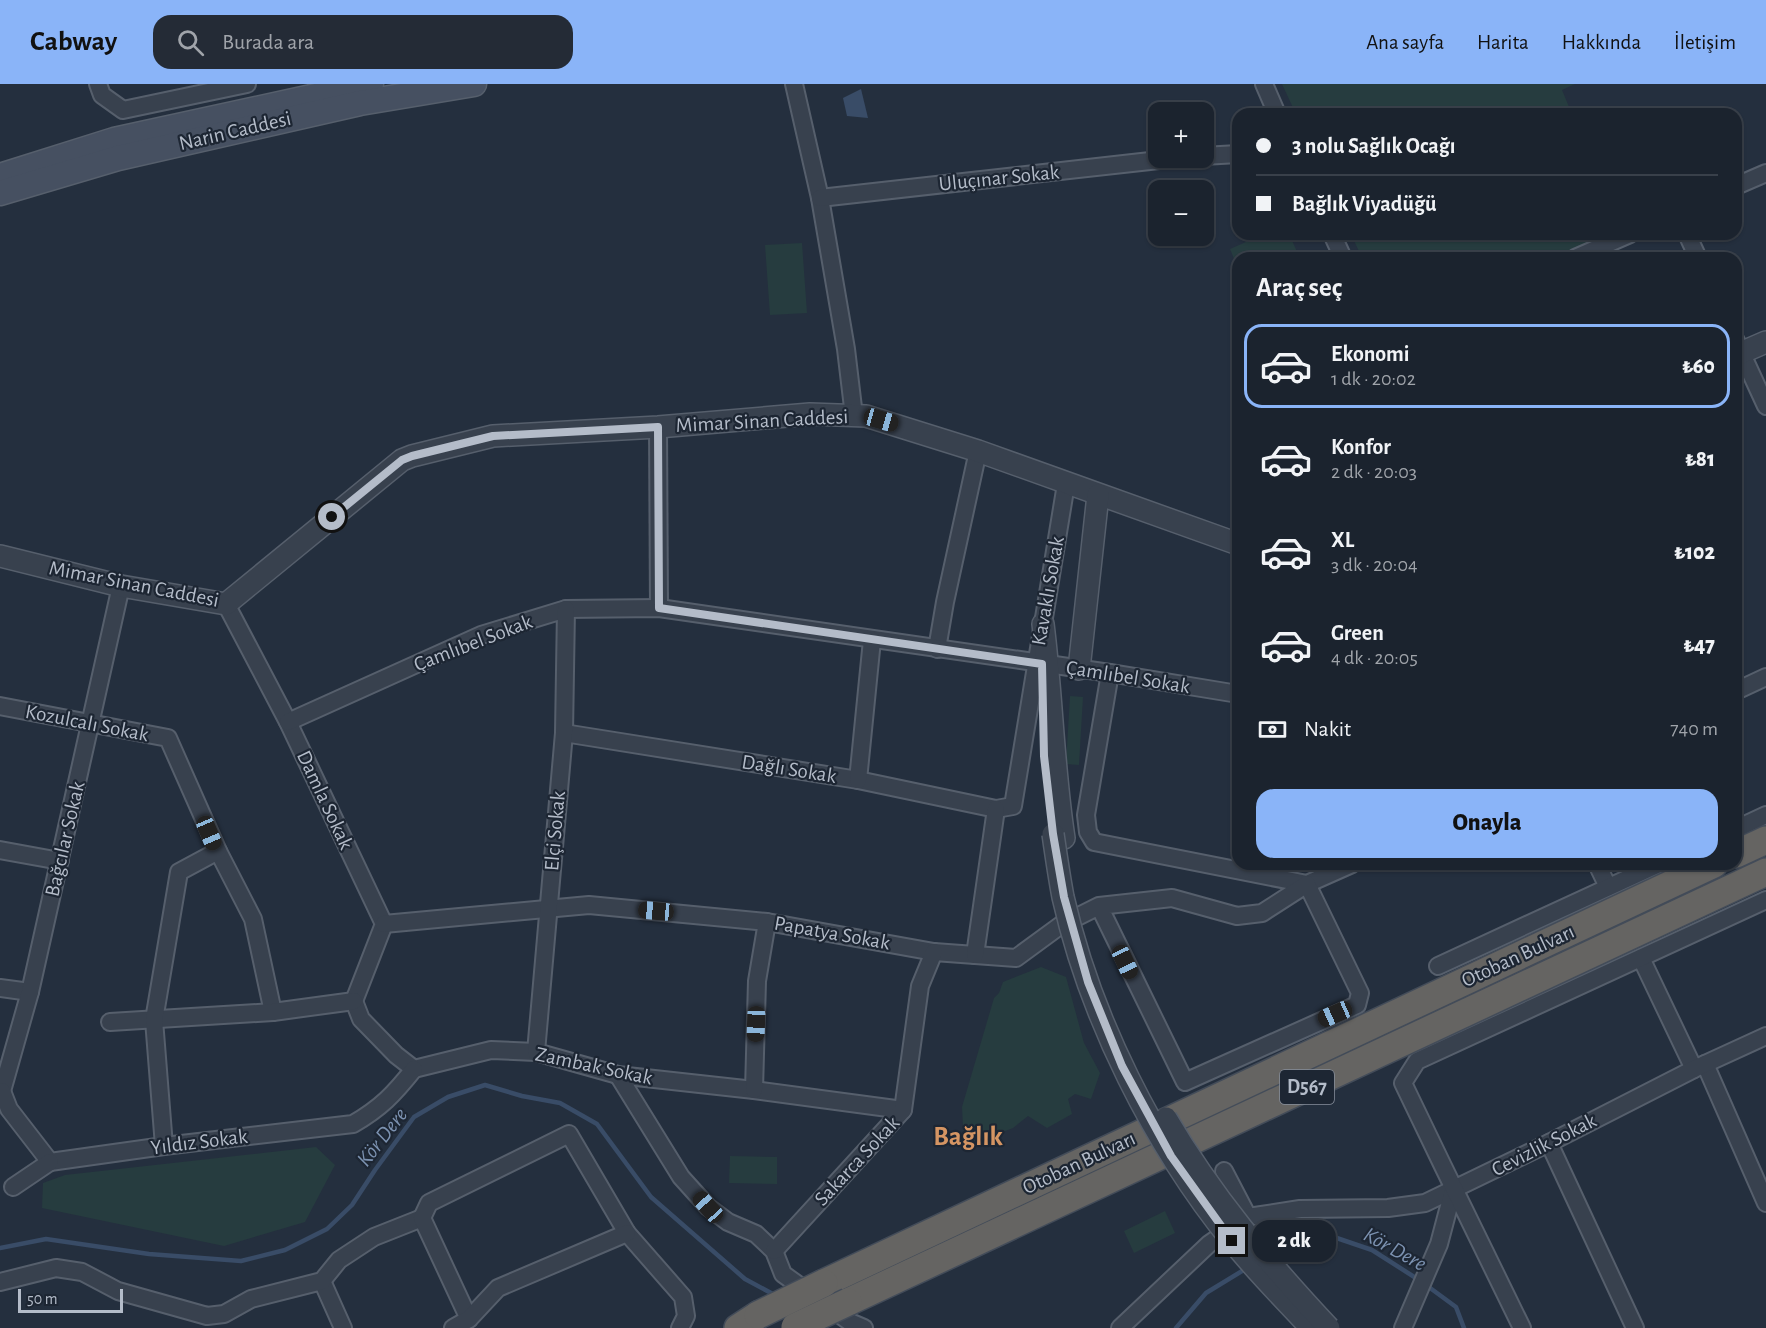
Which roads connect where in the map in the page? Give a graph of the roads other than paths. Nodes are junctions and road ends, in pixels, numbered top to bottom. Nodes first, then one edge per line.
1 (98, 84) edge
2 (247, 84) edge
3 (370, 84) edge
4 (474, 84) edge
5 (794, 84) edge
6 (1264, 84) edge
7 (1274, 108) edge
8 (1232, 154) edge
9 (1214, 155) edge
10 (1148, 161) edge
11 (1766, 173) edge
12 (0, 176) edge
13 (1742, 183) edge
14 (0, 193) edge
15 (820, 198) junction
16 (1616, 240) edge
17 (1589, 252) edge
18 (1766, 342) edge
19 (1742, 348) edge
20 (1742, 359) edge
21 (1766, 406) edge
22 (854, 416) junction
23 (658, 427) junction
24 (978, 451) junction
25 (1066, 483) junction
26 (1098, 495) junction
27 (1232, 542) edge
28 (0, 556) edge
29 (121, 586) junction
30 (226, 604) junction
31 (659, 608) junction
32 (566, 609) junction
33 (1043, 624) joint
34 (872, 640) junction
35 (937, 649) junction
36 (1042, 664) junction
37 (1079, 669) junction
38 (1110, 673) junction
39 (1766, 676) edge
40 (1742, 688) edge
41 (1232, 693) edge
42 (0, 706) edge
43 (288, 722) junction
44 (90, 723) junction
45 (564, 734) junction
46 (858, 780) junction
47 (1005, 807) junction
48 (1766, 815) edge
49 (1742, 826) edge
50 (1058, 836) junction
51 (1766, 840) edge
52 (0, 850) edge
53 (218, 851) junction
54 (1742, 851) edge
55 (60, 861) junction
56 (1232, 869) edge
57 (1236, 870) edge
58 (1338, 870) edge
59 (1600, 870) edge
60 (1646, 870) edge
61 (1701, 870) edge
62 (1766, 873) edge
63 (1307, 884) junction
64 (1608, 887) junction
65 (1766, 900) edge
66 (1099, 906) junction
67 (548, 909) junction
68 (767, 922) junction
69 (384, 924) junction
70 (934, 952) junction
71 (975, 955) junction
72 (1641, 957) junction
73 (1438, 966) dead end
74 (0, 988) edge
75 (30, 992) junction
76 (354, 1002) junction
77 (273, 1012) junction
78 (154, 1020) junction
79 (110, 1022) dead end
80 (1766, 1036) edge
81 (536, 1052) junction
82 (1699, 1067) junction
83 (414, 1069) junction
84 (618, 1075) junction
85 (754, 1090) junction
86 (1, 1091) edge
87 (903, 1110) junction
88 (1549, 1143) junction
89 (164, 1146) junction
90 (50, 1162) junction
91 (1224, 1171) dead end
92 (13, 1187) dead end
93 (1453, 1191) junction
94 (1766, 1203) edge
95 (1248, 1217) junction
96 (422, 1218) junction
97 (627, 1233) junction
98 (774, 1251) junction
99 (322, 1281) junction
100 (0, 1282) edge
101 (469, 1319) junction
102 (748, 1322) edge
103 (343, 1328) edge
104 (453, 1328) edge
105 (680, 1328) edge
106 (794, 1328) edge
107 (864, 1328) edge
108 (1120, 1328) edge
109 (1311, 1328) edge
110 (1329, 1328) edge
111 (1403, 1328) edge
112 (1522, 1328) edge
113 (1635, 1328) edge

1 - 2 street
3 - 12 main road, Narin Caddesi
4 - 14 main road, Narin Caddesi
5 - 15 street
6 - 7 street
8 - 9 street
10 - 15 street, Uluçınar Sokak
11 - 13 street
15 - 22 street
16 - 17 street
18 - 19 street
20 - 21 street
22 - 23 street, Mimar Sinan Caddesi
22 - 24 street, Mimar Sinan Caddesi
23 - 30 street, Mimar Sinan Caddesi
23 - 31 street
24 - 25 street, Mimar Sinan Caddesi
24 - 35 street
25 - 26 street, Mimar Sinan Caddesi
25 - 33 street, Kavaklı Sokak
26 - 27 street, Mimar Sinan Caddesi
26 - 37 street
28 - 29 street, Mimar Sinan Caddesi
29 - 30 street, Mimar Sinan Caddesi
29 - 44 street, Bağcılar Sokak
30 - 43 street, Damla Sokak
31 - 32 street, Çamlıbel Sokak
31 - 34 street, Çamlıbel Sokak
32 - 43 street, Çamlıbel Sokak
32 - 45 street, Elçi Sokak
33 - 36 street
34 - 35 street, Çamlıbel Sokak
34 - 46 street
35 - 36 street, Çamlıbel Sokak
36 - 37 street, Çamlıbel Sokak
36 - 47 street, Kavaklı Sokak
36 - 50 street
37 - 38 street, Çamlıbel Sokak
38 - 41 street, Çamlıbel Sokak
38 - 56 street
39 - 40 street
42 - 44 street, Kozulcalı Sokak
43 - 69 street, Damla Sokak
44 - 53 street, Kozulcalı Sokak
44 - 55 street, Bağcılar Sokak
45 - 46 street, Dağlı Sokak
45 - 67 street, Elçi Sokak
46 - 47 street, Dağlı Sokak
47 - 71 street, Kavaklı Sokak
48 - 49 street
50 - 109 street, bridge
50 - 110 street, bridge
51 - 54 highway
52 - 55 street
53 - 77 street, Kozulcalı Sokak
53 - 78 street
55 - 75 street, Bağcılar Sokak
57 - 63 street
58 - 63 street
59 - 64 street
60 - 64 street
61 - 102 highway, Otoban Bulvarı / D567, bridge
62 - 106 highway, Otoban Bulvarı / D567, bridge
63 - 66 street, Papatya Sokak
63 - 66 street
64 - 73 street
65 - 72 street
66 - 71 street, Papatya Sokak
67 - 68 street, Papatya Sokak
67 - 69 street, Papatya Sokak
67 - 81 street, Elçi Sokak
68 - 70 street, Papatya Sokak
68 - 85 street
69 - 76 street
70 - 71 street, Papatya Sokak
70 - 87 street, Sakarca Sokak
72 - 82 street
72 - 93 street
74 - 75 street
75 - 86 street, Bağcılar Sokak
76 - 77 street
76 - 83 street
77 - 78 street
78 - 79 street
78 - 89 street
80 - 82 street, Cevizlik Sokak
81 - 83 street, Zambak Sokak
81 - 84 street, Zambak Sokak
82 - 88 street, Cevizlik Sokak
82 - 94 street
83 - 89 street, Yıldız Sokak
84 - 85 street, Zambak Sokak
84 - 98 street
85 - 87 street, Zambak Sokak
86 - 90 street
87 - 98 street, Sakarca Sokak
88 - 93 street, Cevizlik Sokak
88 - 113 street
89 - 90 street, Yıldız Sokak
90 - 92 street
91 - 95 street
93 - 95 street, Cevizlik Sokak
93 - 111 street
93 - 112 street
95 - 108 street
96 - 97 street
96 - 99 street
96 - 101 street
97 - 101 street
97 - 105 street
98 - 107 street
99 - 100 street
99 - 103 street
101 - 104 street

